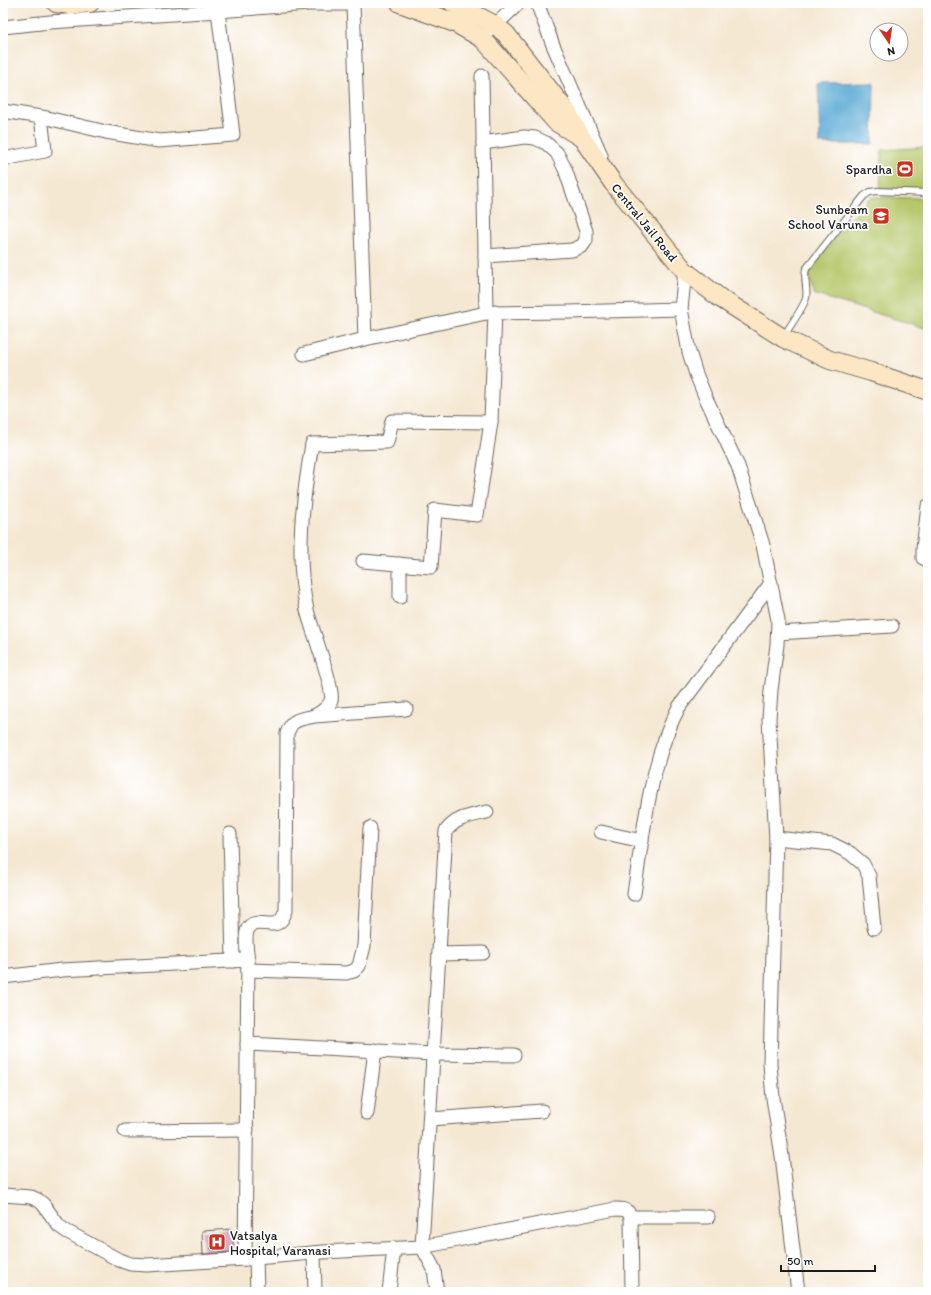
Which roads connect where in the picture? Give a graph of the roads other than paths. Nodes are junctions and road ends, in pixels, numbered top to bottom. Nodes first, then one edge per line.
1 (56, 3) edge
2 (90, 3) edge
3 (400, 3) edge
4 (453, 3) edge
5 (520, 3) edge
6 (538, 3) edge
7 (353, 4) edge
8 (218, 11) junction
9 (495, 25) junction
10 (3, 27) edge
11 (483, 39) junction
12 (482, 76) dead end
13 (3, 111) edge
14 (41, 117) junction
15 (582, 138) junction
16 (483, 143) junction
17 (3, 159) edge
18 (613, 183) junction
19 (928, 193) edge
20 (485, 256) junction
21 (685, 271) junction
22 (681, 308) junction
23 (491, 312) junction
24 (364, 339) junction
25 (788, 340) junction
26 (304, 354) dead end
27 (928, 391) edge
28 (491, 422) junction
29 (928, 506) edge
30 (928, 560) edge
31 (363, 561) dead end
32 (400, 564) junction
33 (771, 583) junction
34 (400, 597) dead end
35 (892, 626) dead end
36 (778, 633) junction
37 (406, 709) dead end
38 (315, 716) junction
39 (487, 812) dead end
40 (370, 828) dead end
41 (601, 832) dead end
42 (230, 834) dead end
43 (776, 838) junction
44 (642, 840) junction
45 (634, 894) dead end
46 (874, 928) dead end
47 (484, 953) dead end
48 (439, 954) junction
49 (233, 961) junction
50 (248, 965) junction
51 (3, 977) edge
52 (247, 1044) junction
53 (375, 1050) junction
54 (433, 1054) junction
55 (514, 1055) dead end
56 (542, 1111) dead end
57 (367, 1113) dead end
58 (430, 1119) junction
59 (247, 1130) junction
60 (125, 1131) dead end
61 (3, 1195) edge
62 (631, 1217) junction
63 (708, 1217) dead end
64 (422, 1247) junction
65 (394, 1248) junction
66 (314, 1252) junction
67 (251, 1258) junction
68 (257, 1292) edge
69 (315, 1292) edge
70 (389, 1292) edge
71 (437, 1292) edge
72 (632, 1292) edge
73 (798, 1292) edge

1 - 2 street
3 - 11 street, Central Jail Road
4 - 9 street
5 - 9 street
6 - 18 street
7 - 8 street
7 - 24 street
8 - 10 street
8 - 14 street
9 - 11 street
9 - 15 street
11 - 15 street, Central Jail Road
12 - 16 street
13 - 14 street
14 - 17 street
15 - 18 street, Central Jail Road
16 - 20 street
16 - 20 street
18 - 21 street, Central Jail Road
19 - 25 lane
20 - 23 street
21 - 22 street
21 - 25 street, Central Jail Road
22 - 23 street
22 - 33 street
23 - 24 street
23 - 28 street
24 - 26 street
25 - 27 street, Central Jail Road
28 - 32 street
28 - 38 street
29 - 30 street
31 - 32 street
32 - 34 street
33 - 36 street
33 - 44 street
35 - 36 street
36 - 43 street
37 - 38 street
38 - 50 street
39 - 48 street
40 - 50 street
41 - 44 street
42 - 49 street
43 - 46 street
43 - 73 street
44 - 45 street
47 - 48 street
48 - 54 street
49 - 50 street
49 - 51 street
50 - 52 street
52 - 53 street
52 - 59 street
53 - 54 street
53 - 57 street
54 - 55 street
54 - 58 street
56 - 58 street
58 - 64 street
59 - 60 street
59 - 67 street
61 - 67 street
62 - 63 street
62 - 64 street
62 - 72 street
64 - 65 street
64 - 71 street
65 - 66 street
65 - 70 street
66 - 67 street
66 - 69 street
67 - 68 street

